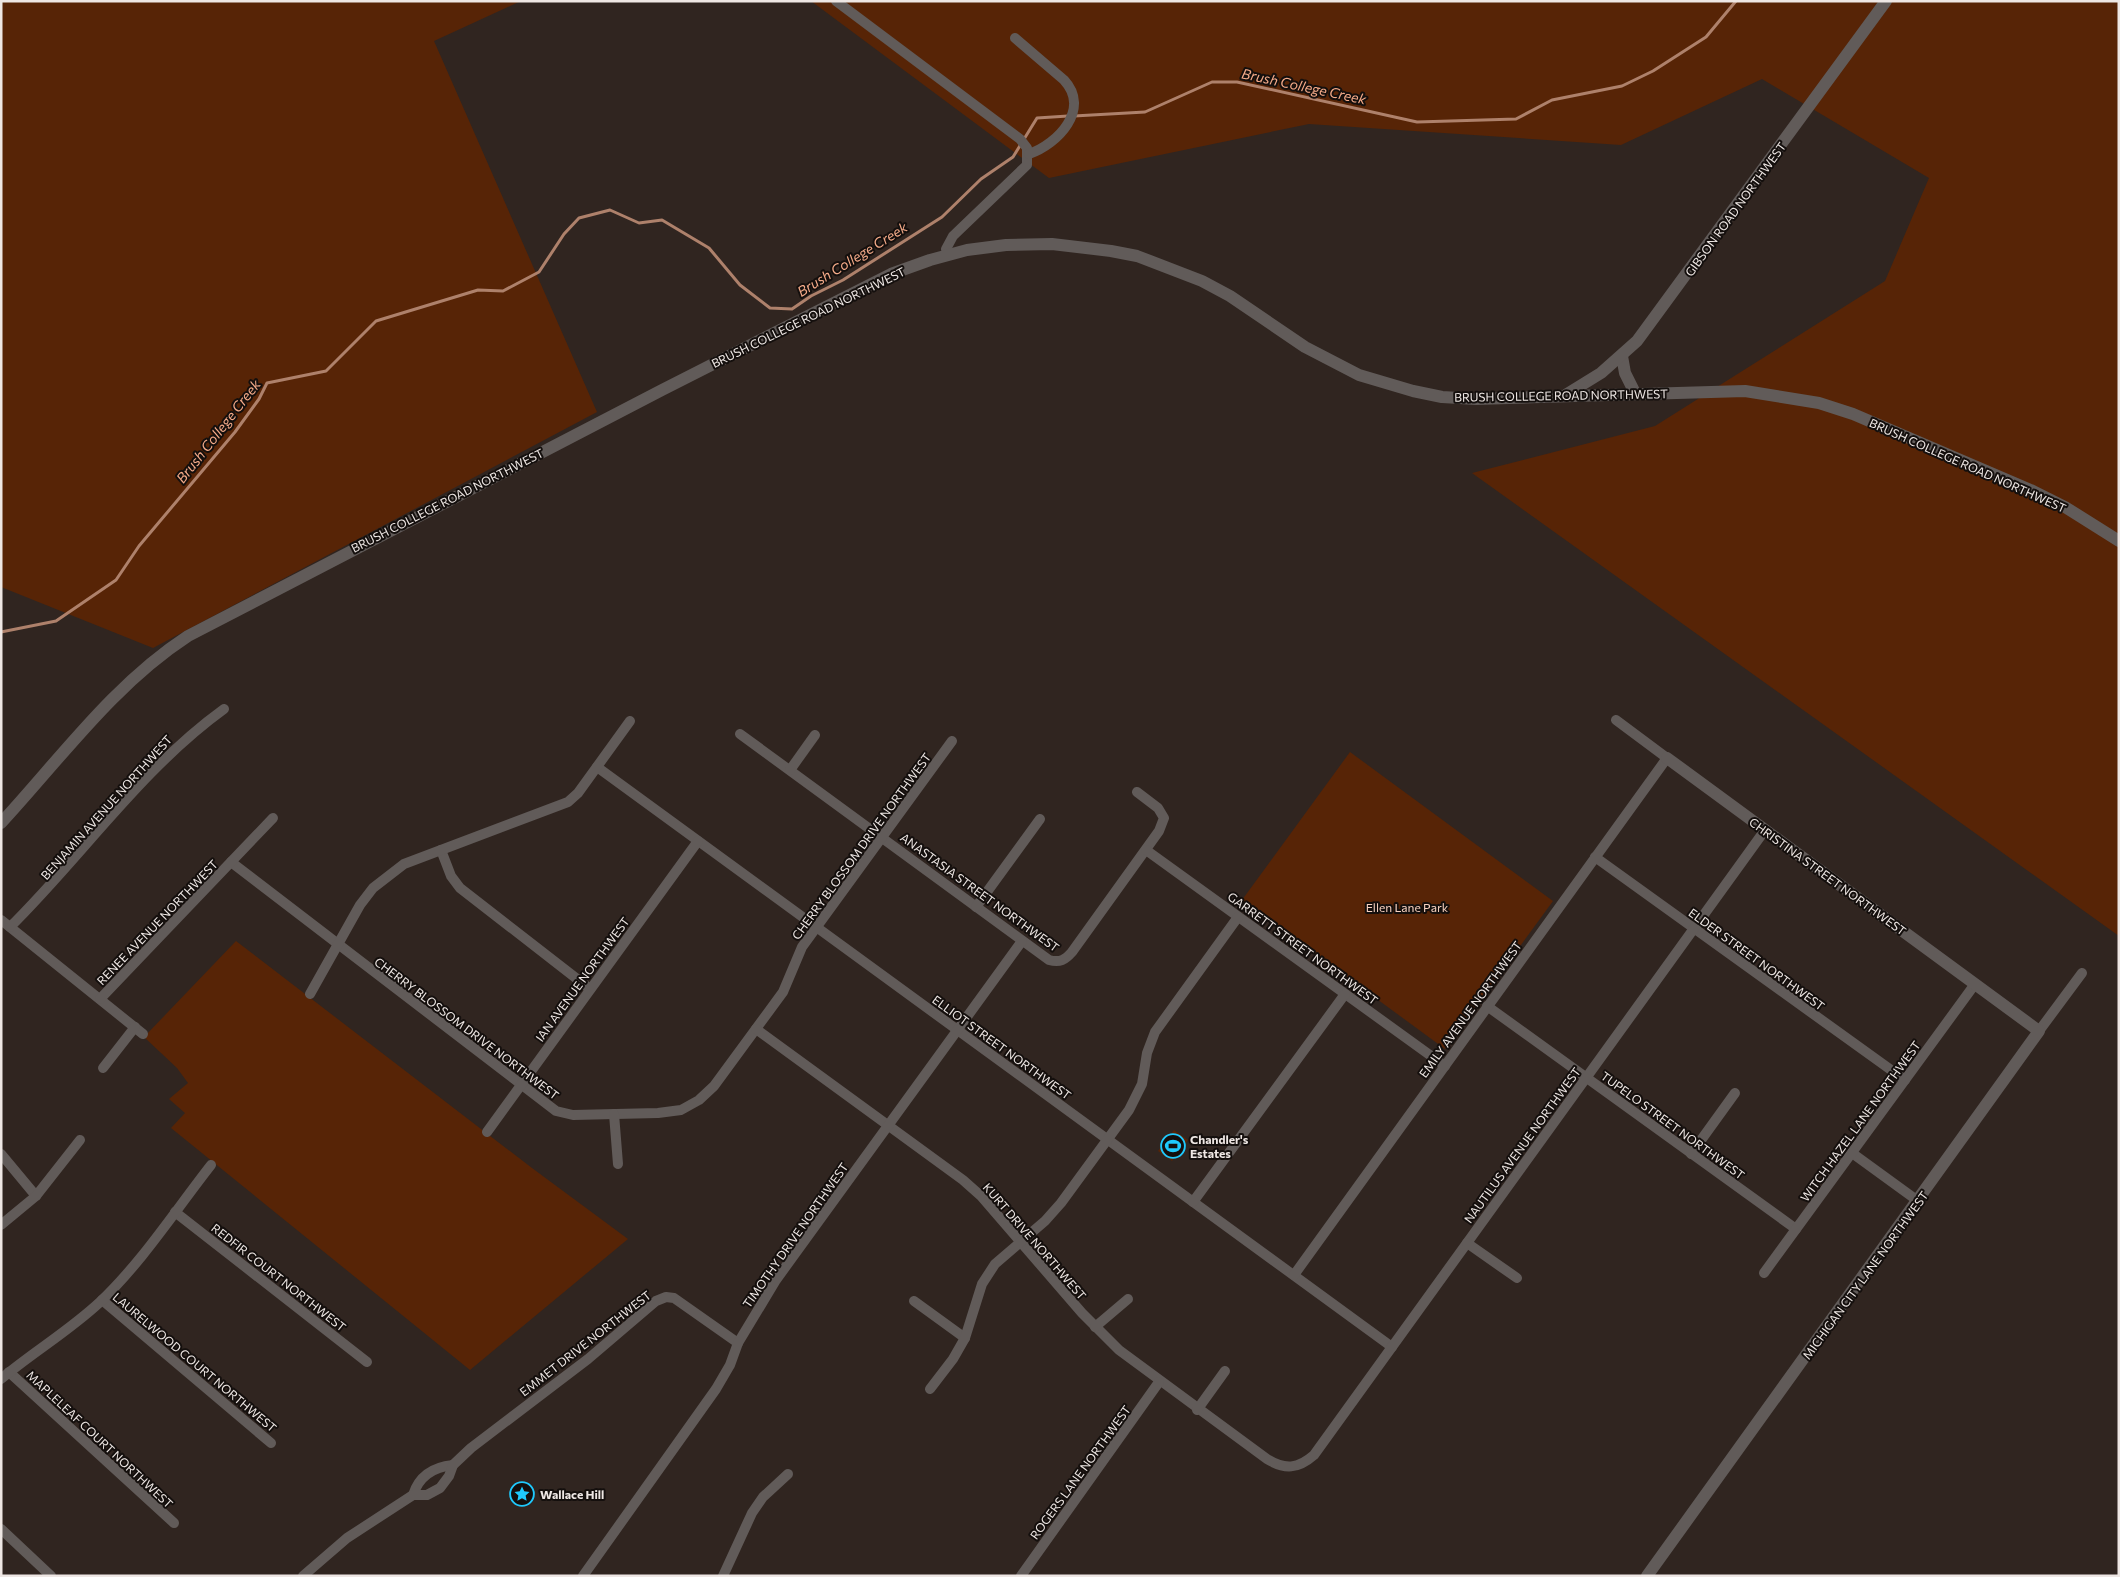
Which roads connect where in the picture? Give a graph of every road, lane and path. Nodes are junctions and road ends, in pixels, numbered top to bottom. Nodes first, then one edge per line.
1 (836, 1) edge
2 (1886, 1) edge
3 (1015, 38) dead end
4 (1029, 154) junction
5 (948, 255) junction
6 (1622, 356) junction
7 (1635, 394) junction
8 (1562, 396) junction
9 (2119, 541) edge
10 (224, 709) dead end
11 (1616, 720) dead end
12 (630, 721) dead end
13 (740, 734) dead end
14 (815, 735) dead end
15 (952, 741) dead end
16 (1666, 758) junction
17 (597, 767) junction
18 (790, 770) junction
19 (1137, 792) dead end
20 (273, 818) dead end
21 (1040, 818) dead end
22 (1, 823) edge
23 (1765, 830) junction
24 (882, 838) junction
25 (698, 841) junction
26 (441, 850) junction
27 (1146, 850) junction
28 (1595, 857) junction
29 (231, 862) junction
30 (976, 906) junction
31 (1238, 917) junction
32 (1, 920) edge
33 (10, 927) junction
34 (817, 927) junction
35 (1694, 928) junction
36 (1022, 940) junction
37 (339, 945) junction
38 (2082, 973) dead end
39 (1975, 984) junction
40 (590, 989) junction
41 (310, 994) dead end
42 (1345, 994) junction
43 (100, 999) junction
44 (1487, 1006) junction
45 (756, 1029) junction
46 (958, 1030) junction
47 (2039, 1031) junction
48 (1445, 1066) junction
49 (103, 1068) dead end
50 (1586, 1078) junction
51 (1905, 1080) junction
52 (521, 1085) junction
53 (1735, 1093) dead end
54 (614, 1114) junction
55 (888, 1125) junction
56 (487, 1132) dead end
57 (80, 1140) dead end
58 (1108, 1140) junction
59 (1852, 1153) junction
60 (1, 1154) edge
61 (1691, 1154) junction
62 (618, 1164) dead end
63 (211, 1165) dead end
64 (36, 1196) junction
65 (1918, 1201) junction
66 (1193, 1202) junction
67 (175, 1212) junction
68 (1, 1224) edge
69 (1796, 1229) junction
70 (1021, 1242) junction
71 (1467, 1242) junction
72 (1764, 1273) dead end
73 (1294, 1275) junction
74 (1517, 1278) dead end
75 (1128, 1299) dead end
76 (102, 1300) junction
77 (914, 1302) dead end
78 (1095, 1327) junction
79 (965, 1338) junction
80 (738, 1343) junction
81 (1392, 1347) junction
82 (368, 1362) dead end
83 (1225, 1371) dead end
84 (5, 1376) edge
85 (1160, 1382) junction
86 (930, 1389) dead end
87 (1198, 1410) junction
88 (271, 1443) dead end
89 (453, 1465) junction
90 (1293, 1468) joint
91 (788, 1474) dead end
92 (413, 1495) junction
93 (174, 1524) dead end
94 (1, 1529) edge
95 (51, 1576) edge
96 (303, 1576) edge
97 (583, 1576) edge
98 (723, 1576) edge
99 (1021, 1576) edge
100 (1647, 1576) edge

1 - 4 street
2 - 6 street, GIBSON ROAD NORTHWEST
3 - 4 street
4 - 5 street
5 - 8 street, BRUSH COLLEGE ROAD NORTHWEST
5 - 22 street, BRUSH COLLEGE ROAD NORTHWEST
6 - 7 street
6 - 8 street, GIBSON ROAD NORTHWEST
7 - 8 street, BRUSH COLLEGE ROAD NORTHWEST
7 - 9 street, BRUSH COLLEGE ROAD NORTHWEST
10 - 33 street, BENJAMIN AVENUE NORTHWEST
11 - 16 street, CHRISTINA STREET NORTHWEST
12 - 17 street
13 - 18 street, ANASTASIA STREET NORTHWEST
14 - 18 street
15 - 24 street, CHERRY BLOSSOM DRIVE NORTHWEST
16 - 23 street, CHRISTINA STREET NORTHWEST
16 - 28 street, EMILY AVENUE NORTHWEST
17 - 25 street, ELLIOT STREET NORTHWEST
17 - 26 street
18 - 24 street, ANASTASIA STREET NORTHWEST
19 - 27 street
20 - 29 street, RENEE AVENUE NORTHWEST
21 - 30 street
23 - 35 street, NAUTILUS AVENUE NORTHWEST
23 - 39 street, CHRISTINA STREET NORTHWEST
24 - 30 street, ANASTASIA STREET NORTHWEST
24 - 34 street, CHERRY BLOSSOM DRIVE NORTHWEST
25 - 34 street, ELLIOT STREET NORTHWEST
25 - 40 street, IAN AVENUE NORTHWEST
26 - 37 street
26 - 40 street
27 - 31 street, GARRETT STREET NORTHWEST
27 - 36 street, ANASTASIA STREET NORTHWEST
28 - 35 street, ELDER STREET NORTHWEST
28 - 44 street, EMILY AVENUE NORTHWEST
29 - 37 street, CHERRY BLOSSOM DRIVE NORTHWEST
29 - 43 street, RENEE AVENUE NORTHWEST
30 - 36 street, ANASTASIA STREET NORTHWEST
31 - 42 street, GARRETT STREET NORTHWEST
31 - 58 street
32 - 33 street
33 - 43 street
34 - 45 street, CHERRY BLOSSOM DRIVE NORTHWEST
34 - 46 street, ELLIOT STREET NORTHWEST
35 - 50 street, NAUTILUS AVENUE NORTHWEST
35 - 51 street, ELDER STREET NORTHWEST
36 - 46 street, TIMOTHY DRIVE NORTHWEST
37 - 41 street
37 - 52 street, CHERRY BLOSSOM DRIVE NORTHWEST
38 - 47 street, MICHIGAN CITY LANE NORTHWEST
39 - 47 street, CHRISTINA STREET NORTHWEST
39 - 51 street, WITCH HAZEL LANE NORTHWEST
40 - 52 street, IAN AVENUE NORTHWEST
42 - 48 street, GARRETT STREET NORTHWEST
42 - 66 street
43 - 49 street
44 - 48 street, EMILY AVENUE NORTHWEST
44 - 50 street, TUPELO STREET NORTHWEST
45 - 54 street, CHERRY BLOSSOM DRIVE NORTHWEST
45 - 55 street, KURT DRIVE NORTHWEST
46 - 55 street, TIMOTHY DRIVE NORTHWEST
46 - 58 street, ELLIOT STREET NORTHWEST
47 - 65 street, MICHIGAN CITY LANE NORTHWEST
48 - 73 street, EMILY AVENUE NORTHWEST
50 - 61 street, TUPELO STREET NORTHWEST
50 - 71 street, NAUTILUS AVENUE NORTHWEST
51 - 59 street, WITCH HAZEL LANE NORTHWEST
52 - 54 street, CHERRY BLOSSOM DRIVE NORTHWEST
52 - 56 street, IAN AVENUE NORTHWEST
53 - 61 street
54 - 62 street
55 - 70 street, KURT DRIVE NORTHWEST
55 - 80 street, TIMOTHY DRIVE NORTHWEST
57 - 64 street
58 - 66 street, ELLIOT STREET NORTHWEST
58 - 70 street
59 - 65 street
59 - 69 street, WITCH HAZEL LANE NORTHWEST
60 - 64 street
61 - 69 street, TUPELO STREET NORTHWEST
63 - 67 street
64 - 68 street
65 - 100 street, MICHIGAN CITY LANE NORTHWEST
66 - 73 street, ELLIOT STREET NORTHWEST
67 - 76 street
67 - 82 street, REDFIR COURT NORTHWEST
69 - 72 street, WITCH HAZEL LANE NORTHWEST
70 - 78 street, KURT DRIVE NORTHWEST
70 - 79 street
71 - 74 street
71 - 81 street, NAUTILUS AVENUE NORTHWEST
73 - 81 street, ELLIOT STREET NORTHWEST
75 - 78 street
76 - 84 street
76 - 88 street, LAURELWOOD COURT NORTHWEST
77 - 79 street
78 - 85 street, KURT DRIVE NORTHWEST
79 - 86 street
80 - 89 street, EMMET DRIVE NORTHWEST
80 - 97 street, TIMOTHY DRIVE NORTHWEST
81 - 90 street, NAUTILUS AVENUE NORTHWEST
83 - 87 street
84 - 93 street, MAPLELEAF COURT NORTHWEST
85 - 87 street, KURT DRIVE NORTHWEST
85 - 99 street, ROGERS LANE NORTHWEST
87 - 90 street, KURT DRIVE NORTHWEST
89 - 92 street, EMMET DRIVE NORTHWEST
89 - 92 street, EMMET DRIVE NORTHWEST
91 - 98 street
92 - 96 street, EMMET DRIVE NORTHWEST
94 - 95 street

